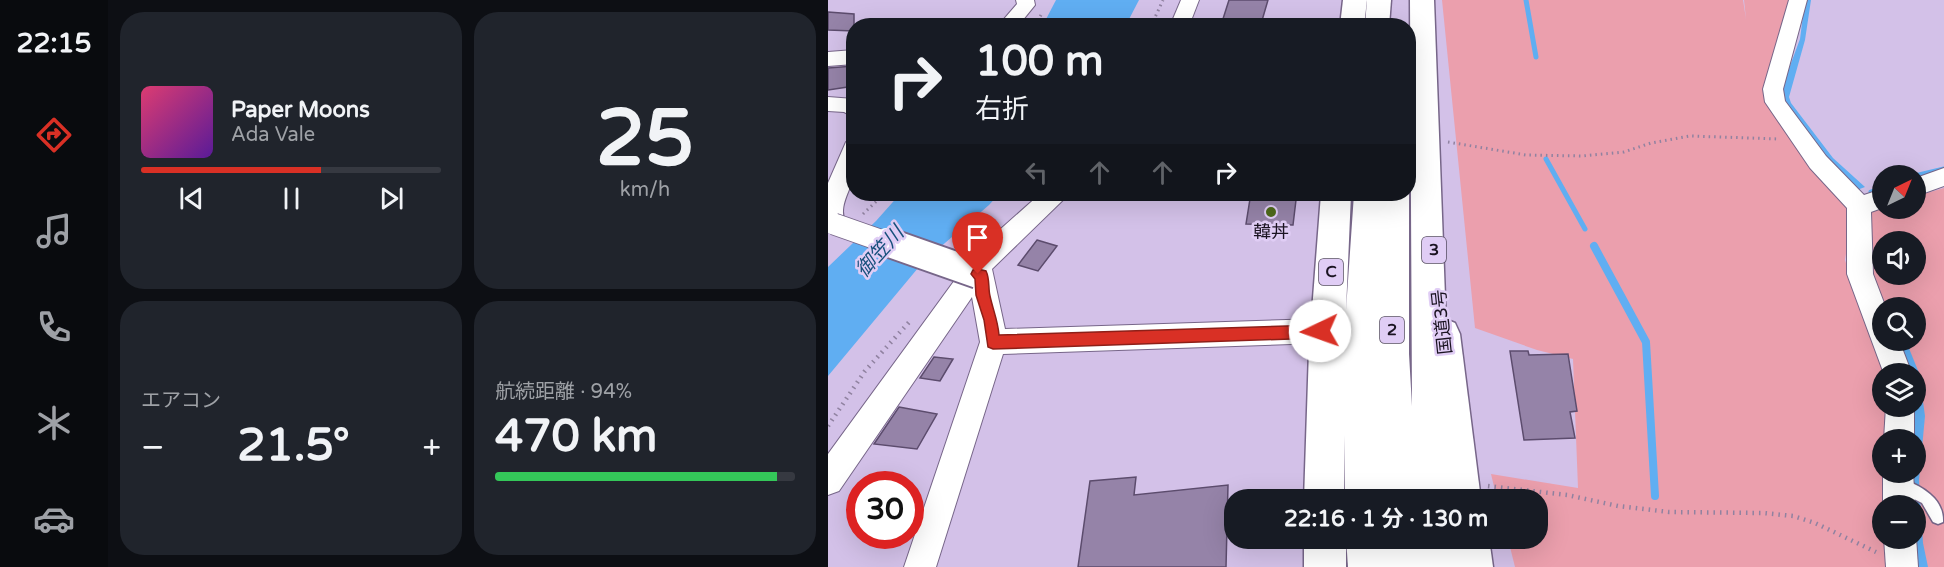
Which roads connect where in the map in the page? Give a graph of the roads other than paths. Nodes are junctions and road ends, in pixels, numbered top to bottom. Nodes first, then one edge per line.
1 (1025, 0) edge
2 (1190, 0) edge
3 (1355, 0) edge
4 (1379, 0) edge
5 (1399, 0) edge
6 (1423, 0) edge
7 (1798, 0) edge
8 (1014, 18) edge
9 (1182, 18) edge
10 (1353, 18) edge
11 (1378, 18) edge
12 (1398, 18) edge
13 (846, 58) edge
14 (828, 59) edge
15 (828, 104) edge
16 (846, 105) edge
17 (846, 167) edge
18 (1944, 177) edge
19 (1926, 183) edge
20 (848, 201) edge
21 (1048, 201) edge
22 (1052, 201) edge
23 (1333, 201) edge
24 (1334, 201) edge
25 (1369, 201) edge
26 (1394, 201) edge
27 (1872, 202) edge
28 (1859, 207) junction
29 (830, 223) edge
30 (980, 275) junction
31 (1872, 306) edge
32 (1320, 331) junction
33 (993, 342) junction
34 (828, 480) edge
35 (1380, 482) edge
36 (1324, 489) edge
37 (1324, 489) edge
38 (1435, 489) edge
39 (1472, 489) edge
40 (1905, 489) edge
41 (1938, 517) dead end
42 (1324, 549) edge
43 (1368, 549) edge
44 (1404, 549) edge
45 (1440, 549) edge
46 (1470, 549) edge
47 (920, 567) edge
48 (1325, 567) edge
49 (1369, 567) edge
50 (1406, 567) edge
51 (1442, 567) edge
52 (1472, 567) edge

1 - 8 street
2 - 9 street
3 - 10 highway
4 - 11 highway
5 - 12 highway
6 - 38 highway
6 - 39 highway, 国道3号 / 3
7 - 28 street
13 - 14 street
15 - 16 street
17 - 29 street
18 - 19 street
20 - 29 street
21 - 34 street
22 - 30 street
23 - 32 highway
24 - 37 highway, C
25 - 35 highway, 2
26 - 35 highway, 2
27 - 28 street
28 - 31 street
29 - 30 street, bridge
30 - 33 street
32 - 33 street
32 - 36 highway
33 - 47 street
40 - 41 lane
42 - 48 highway
43 - 49 highway
44 - 50 highway
45 - 51 highway
46 - 52 highway

